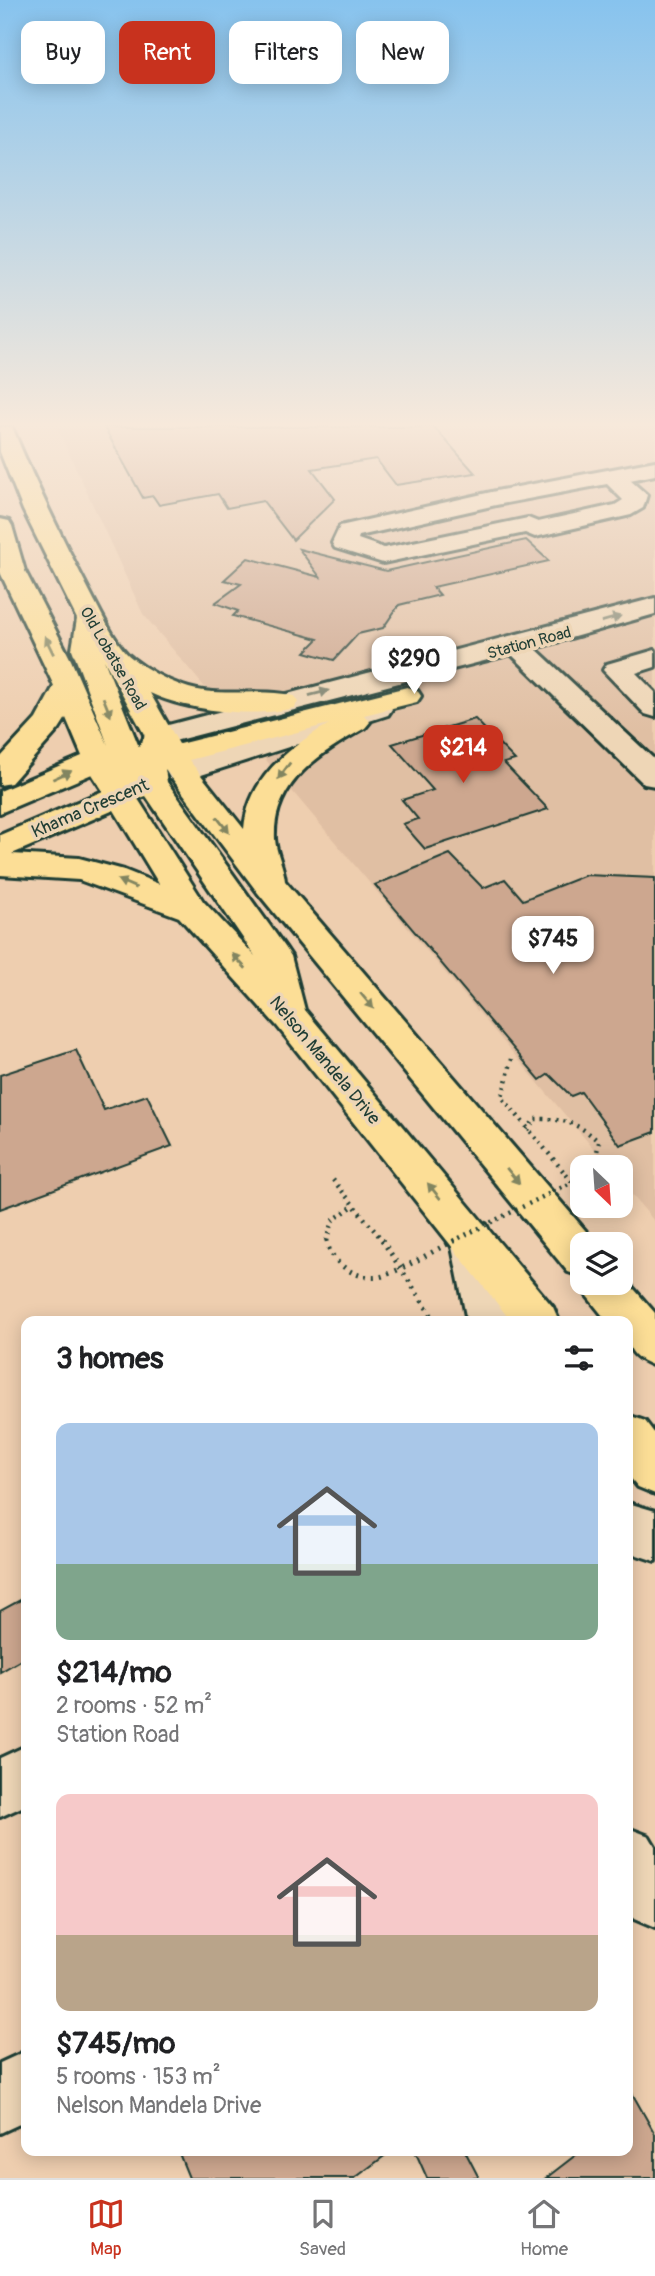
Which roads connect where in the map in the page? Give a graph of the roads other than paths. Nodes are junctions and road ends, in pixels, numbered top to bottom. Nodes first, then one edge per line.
1 (0, 529) edge
2 (44, 529) edge
3 (358, 529) edge
4 (523, 529) edge
5 (533, 529) edge
6 (554, 546) dead end
7 (6, 568) edge
8 (655, 606) edge
9 (90, 618) junction
10 (655, 626) edge
11 (527, 654) junction
12 (655, 658) edge
13 (120, 663) junction
14 (68, 685) junction
15 (284, 702) junction
16 (394, 702) junction
17 (655, 708) edge
18 (140, 766) junction
19 (0, 776) edge
20 (655, 777) edge
21 (0, 803) edge
22 (0, 825) edge
23 (0, 847) edge
24 (0, 864) edge
25 (270, 885) junction
26 (191, 909) junction
27 (290, 1017) junction
28 (471, 1237) junction
29 (570, 1243) edge
30 (612, 1295) edge
31 (488, 1316) edge
32 (533, 1316) edge
33 (630, 1316) edge
34 (633, 1320) edge
35 (655, 1346) edge
36 (633, 1443) edge
37 (655, 1471) edge
38 (633, 1529) edge
39 (655, 1536) edge
40 (21, 1776) edge
41 (0, 1789) edge
42 (633, 1865) edge
43 (655, 1898) edge
44 (21, 2086) edge
45 (0, 2101) edge

1 - 7 main road
2 - 9 main road, Old Lobatse Road
3 - 4 street
5 - 6 street
14 -> 7 main road
11 -> 8 street, Station Road
9 - 13 main road, Old Lobatse Road
9 -> 18 main road
10 - 11 street, Station Road
15 -> 11 street, Station Road
11 - 16 street, Station Road
11 - 20 street
12 - 17 street
13 - 15 main road
13 - 18 main road, Old Lobatse Road
14 - 18 main road
14 - 19 main road
15 - 18 street, Station Road
16 - 18 main road
16 -> 25 main road
21 -> 18 main road
18 - 22 main road
18 - 23 main road, Khama Crescent
18 -> 25 main road
18 - 26 main road, Nelson Mandela Drive
18 - 27 main road
26 -> 24 main road
25 -> 29 main road
27 -> 26 main road, Nelson Mandela Drive
28 -> 27 main road, Nelson Mandela Drive
28 - 31 street
28 - 32 main road, Nelson Mandela Drive
30 - 33 main road
34 - 35 main road
36 - 37 main road
38 - 39 street
40 - 41 street
42 - 43 street
44 - 45 street

